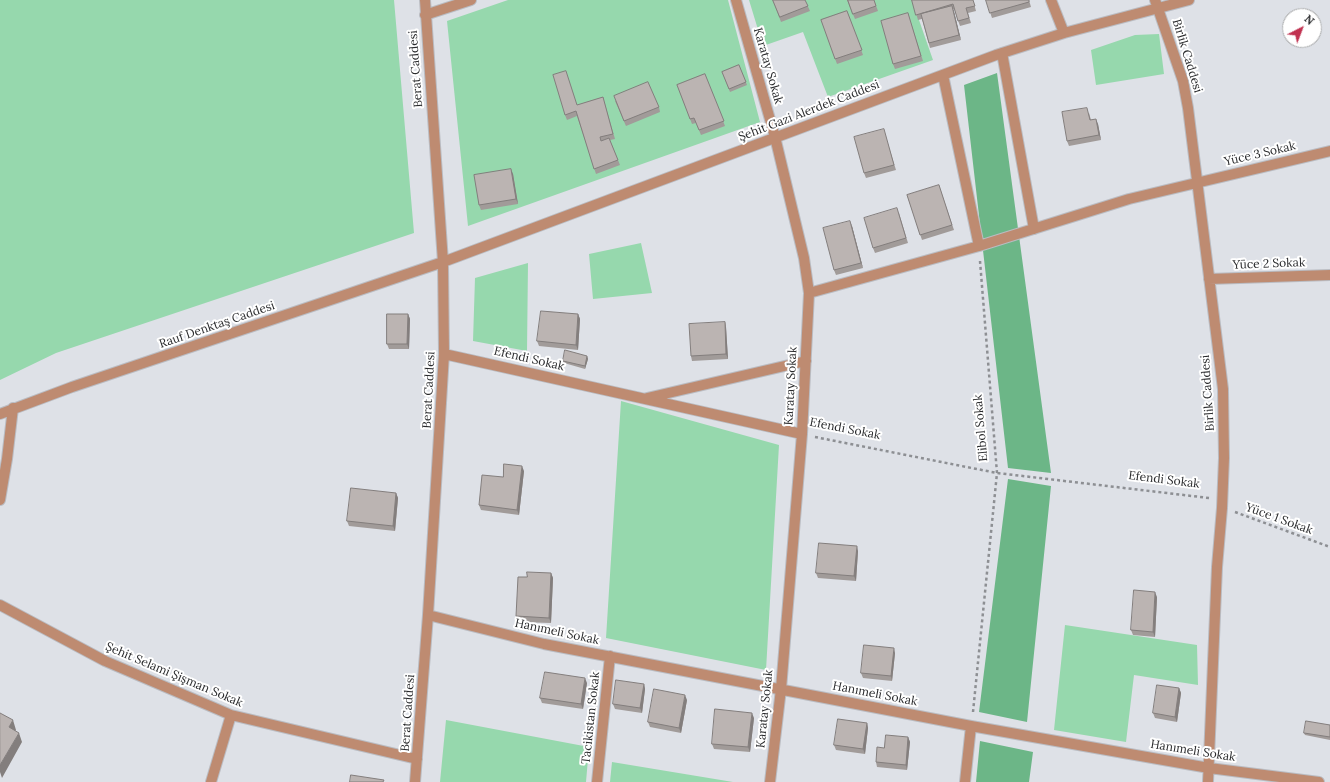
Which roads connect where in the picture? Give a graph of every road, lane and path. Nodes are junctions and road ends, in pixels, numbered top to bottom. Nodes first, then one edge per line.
1 (425, 0) edge
2 (471, 0) edge
3 (736, 0) edge
4 (1051, 0) edge
5 (1189, 0) edge
6 (1156, 4) edge
7 (425, 15) junction
8 (1064, 34) junction
9 (1002, 53) junction
10 (943, 75) junction
11 (775, 137) junction
12 (1330, 151) edge
13 (1197, 182) junction
14 (1034, 229) junction
15 (979, 246) junction
16 (443, 262) junction
17 (1330, 275) edge
18 (1209, 279) junction
19 (809, 293) junction
20 (444, 354) junction
21 (806, 362) junction
22 (643, 398) junction
23 (13, 408) junction
24 (0, 414) edge
25 (802, 434) junction
26 (997, 473) junction
27 (0, 500) edge
28 (1222, 504) junction
29 (1330, 547) edge
30 (0, 605) edge
31 (428, 615) junction
32 (610, 656) junction
33 (781, 689) junction
34 (231, 715) junction
35 (971, 726) junction
36 (417, 759) junction
37 (1209, 768) junction
38 (211, 782) edge
39 (415, 782) edge
40 (597, 782) edge
41 (770, 782) edge
42 (965, 782) edge
43 (1208, 782) edge
44 (1319, 782) edge

1 - 7 street, Berat Caddesi
2 - 7 street
3 - 11 street, Karatay Sokak
4 - 8 street
5 - 6 street, Şehit Gazi Alerdek Caddesi
6 - 8 street, Şehit Gazi Alerdek Caddesi
6 - 13 street, Birlik Caddesi
7 - 16 street, Berat Caddesi
8 - 9 street, Şehit Gazi Alerdek Caddesi
9 - 10 street, Şehit Gazi Alerdek Caddesi
9 - 14 street
10 - 11 street, Şehit Gazi Alerdek Caddesi
10 - 15 street
11 - 16 street, Şehit Gazi Alerdek Caddesi
11 - 19 street, Karatay Sokak
12 - 13 street, Yüce 3 Sokak
13 - 14 street, Yüce 3 Sokak
13 - 18 street, Birlik Caddesi
14 - 15 street, Yüce 3 Sokak
15 - 19 street, Yüce 3 Sokak
15 - 26 path, Elibol Sokak
16 - 20 street, Berat Caddesi
16 - 23 street, Rauf Denktaş Caddesi
17 - 18 street, Yüce 2 Sokak
18 - 28 street, Birlik Caddesi
19 - 21 street, Karatay Sokak
20 - 22 street, Efendi Sokak
20 - 31 street, Berat Caddesi
21 - 22 street
21 - 25 street, Karatay Sokak
22 - 25 street, Efendi Sokak
23 - 24 street, Rauf Denktaş Caddesi
23 - 27 street
25 - 26 path, Efendi Sokak
25 - 33 street, Karatay Sokak
26 - 28 path, Efendi Sokak
26 - 35 path, Elibol Sokak
28 - 29 path, Yüce 1 Sokak
28 - 37 street, Birlik Caddesi
30 - 34 street, Şehit Selami Şişman Sokak
31 - 32 street, Hanımeli Sokak
31 - 36 street, Berat Caddesi
32 - 33 street, Hanımeli Sokak
32 - 40 street, Tacikistan Sokak
33 - 35 street, Hanımeli Sokak
33 - 41 street, Karatay Sokak
34 - 36 street, Şehit Selami Şişman Sokak
34 - 38 street
35 - 37 street, Hanımeli Sokak
35 - 42 street
36 - 39 street, Berat Caddesi
37 - 43 street, Birlik Caddesi
37 - 44 street, Hanımeli Sokak

